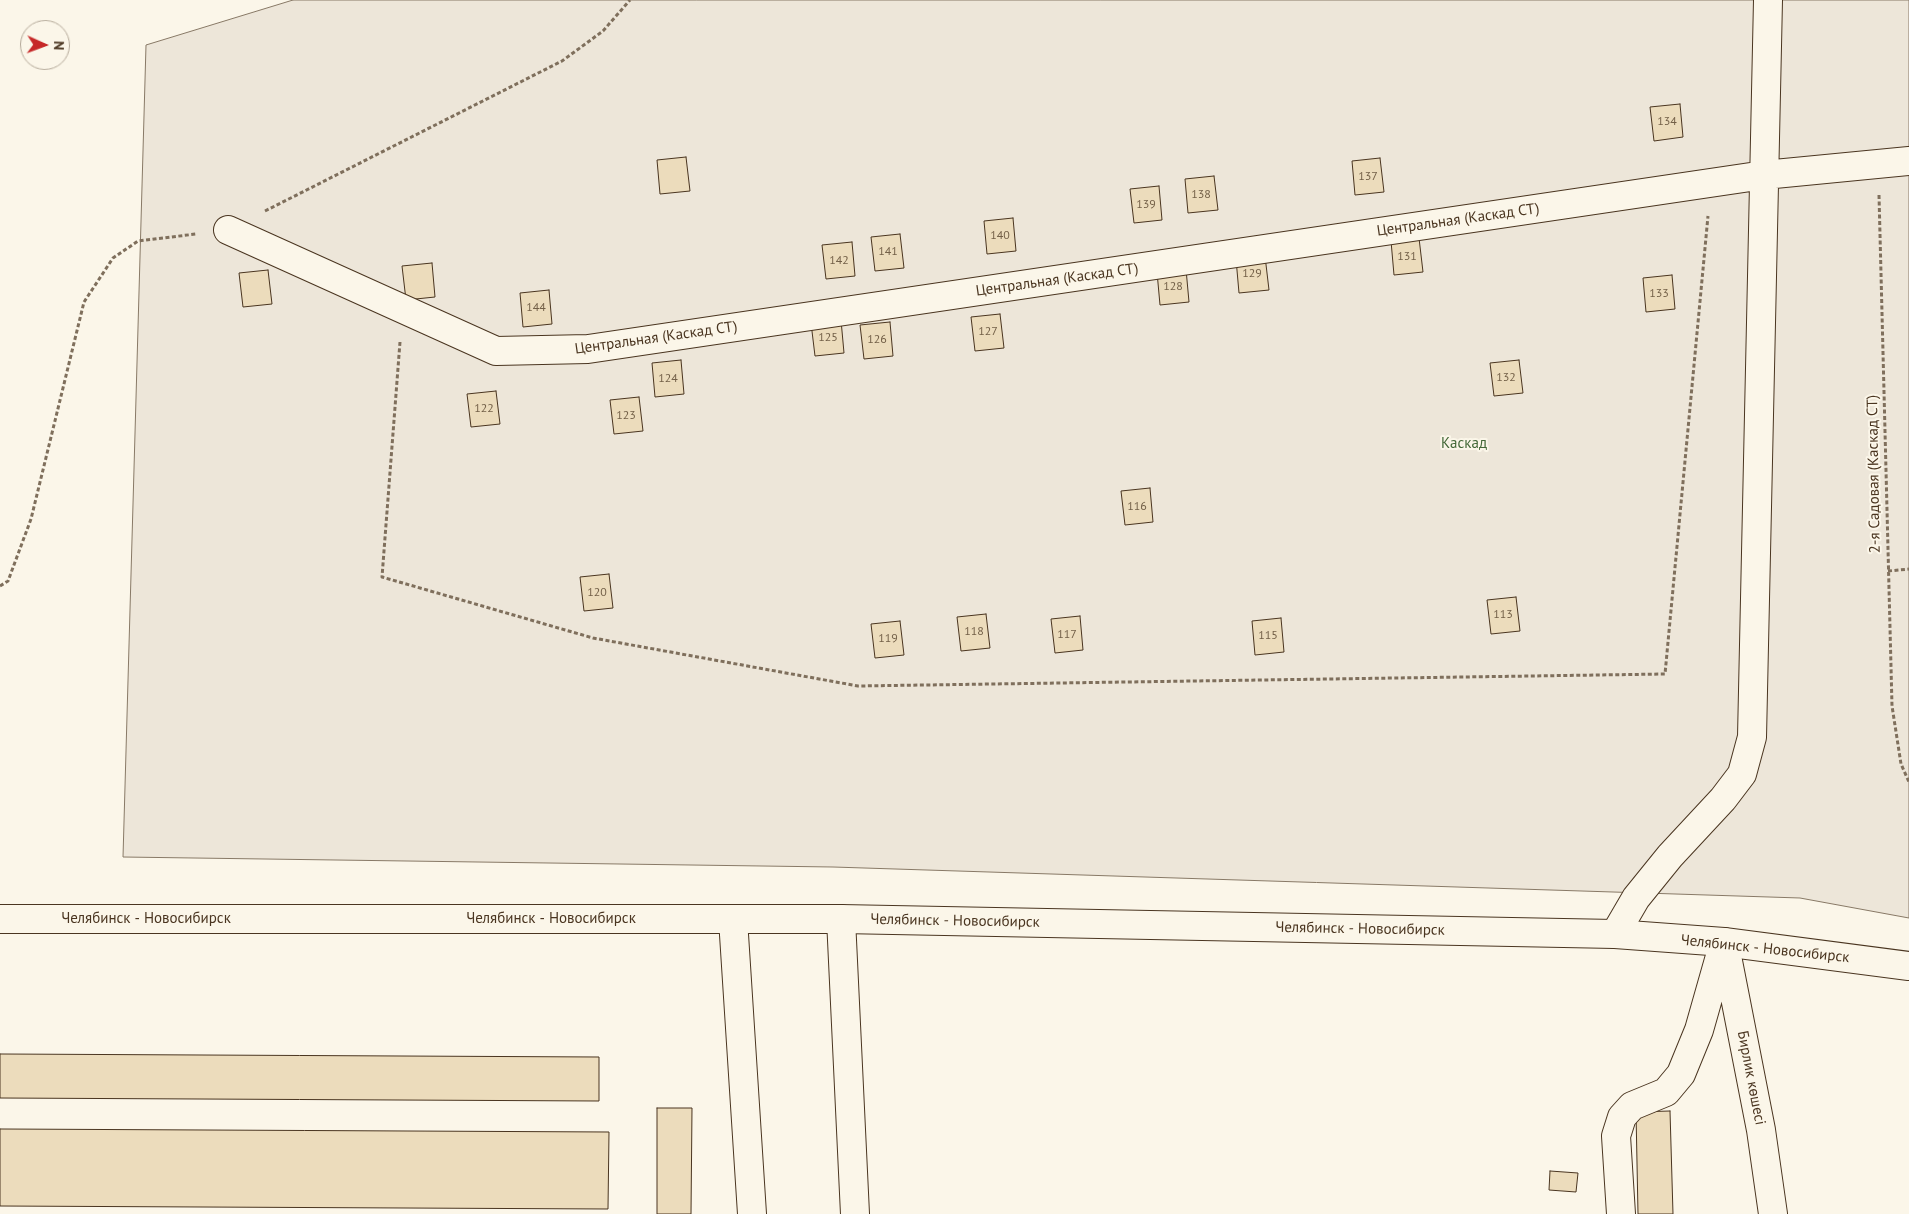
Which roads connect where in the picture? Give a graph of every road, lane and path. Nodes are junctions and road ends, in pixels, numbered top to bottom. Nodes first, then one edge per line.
1 (630, 0) edge
2 (1768, 0) edge
3 (1909, 161) edge
4 (1878, 164) junction
5 (1764, 175) junction
6 (1712, 182) junction
7 (228, 230) junction
8 (402, 309) junction
9 (1909, 569) edge
10 (1888, 571) junction
11 (0, 586) edge
12 (1909, 782) edge
13 (0, 919) edge
14 (733, 919) junction
15 (841, 919) junction
16 (1615, 934) junction
17 (1724, 942) junction
18 (1909, 966) edge
19 (752, 1214) edge
20 (855, 1214) edge
21 (1621, 1214) edge
22 (1773, 1214) edge

1 - 7 path
2 - 5 main road
3 - 4 main road, Центральная (Каскад СТ)
4 - 5 main road, Центральная (Каскад СТ)
4 - 10 path, 2-я Садовая (Каскад СТ)
5 - 6 main road, Центральная (Каскад СТ)
5 - 16 main road
6 - 8 main road, Центральная (Каскад СТ)
6 - 8 path
7 - 8 main road, Центральная (Каскад СТ)
7 - 11 path
9 - 10 path
10 - 12 path, 2-я Садовая (Каскад СТ)
13 - 14 main road, Челябинск - Новосибирск
14 - 15 main road, Челябинск - Новосибирск
14 - 19 main road
15 - 16 main road, Челябинск - Новосибирск
15 - 20 main road
16 - 17 main road, Челябинск - Новосибирск
17 - 18 main road, Челябинск - Новосибирск
17 - 21 main road
17 - 22 main road, Бирлик көшесі

